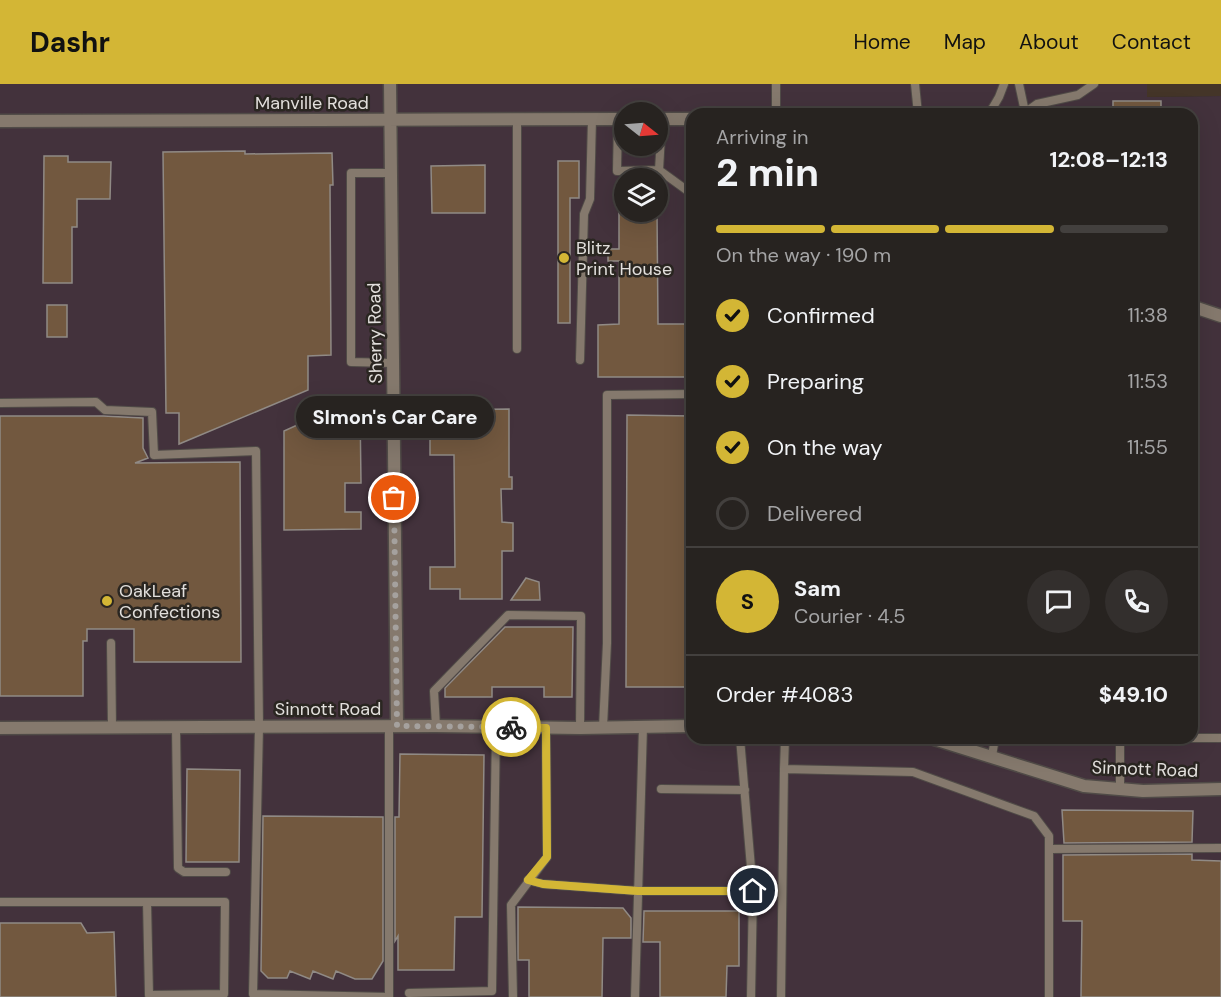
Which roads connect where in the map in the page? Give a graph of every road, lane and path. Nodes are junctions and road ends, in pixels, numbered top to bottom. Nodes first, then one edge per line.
1 (390, 84) edge
2 (776, 84) edge
3 (915, 84) edge
4 (1004, 84) edge
5 (1019, 84) edge
6 (1094, 84) edge
7 (776, 108) edge
8 (917, 108) edge
9 (993, 108) edge
10 (1023, 108) edge
11 (1031, 108) edge
12 (592, 119) junction
13 (614, 119) edge
14 (668, 119) edge
15 (686, 119) edge
16 (517, 120) junction
17 (0, 121) edge
18 (390, 121) junction
19 (391, 173) junction
20 (668, 177) edge
21 (686, 190) edge
22 (1198, 308) edge
23 (1221, 316) edge
24 (517, 349) dead end
25 (580, 360) dead end
26 (393, 363) junction
27 (686, 394) edge
28 (0, 404) edge
29 (111, 643) dead end
30 (393, 726) junction
31 (436, 726) junction
32 (686, 726) edge
33 (496, 727) junction
34 (603, 727) junction
35 (643, 727) junction
36 (0, 728) edge
37 (112, 728) junction
38 (176, 728) junction
39 (259, 728) junction
40 (546, 728) junction
41 (580, 728) junction
42 (1198, 738) edge
43 (1221, 738) edge
44 (741, 744) edge
45 (785, 744) edge
46 (951, 744) edge
47 (994, 744) edge
48 (1120, 744) edge
49 (992, 756) junction
50 (784, 769) junction
51 (661, 789) dead end
52 (1120, 789) junction
53 (1221, 789) edge
54 (745, 790) junction
55 (1221, 848) edge
56 (1049, 849) junction
57 (226, 872) dead end
58 (528, 880) junction
59 (638, 891) junction
60 (753, 891) junction
61 (0, 902) edge
62 (147, 902) junction
63 (409, 993) dead end
64 (513, 997) edge
65 (635, 997) edge
66 (752, 997) edge
67 (781, 997) edge
68 (1049, 997) edge

1 - 18 street, Sherry Road
2 - 7 lane
3 - 8 lane
4 - 9 lane
5 - 10 lane
6 - 11 lane
12 - 13 street, Manville Road
12 - 16 street, Manville Road
12 - 25 lane
14 - 15 street
16 - 18 street, Manville Road
16 - 24 lane
17 - 18 street, Manville Road
18 - 19 street, Sherry Road
19 - 26 street, Sherry Road
19 - 26 lane
20 - 21 lane
22 - 23 street
26 - 30 street, Sherry Road
27 - 34 lane
28 - 39 lane
29 - 37 lane
30 - 31 street, Sinnott Road
30 - 39 street, Sinnott Road
30 - 39 lane
31 - 33 street, Sinnott Road
31 - 41 lane
32 - 35 street, Sinnott Road
33 - 40 street, Sinnott Road
33 - 63 lane
34 - 35 street, Sinnott Road
34 - 41 street, Sinnott Road
35 - 59 lane
36 - 37 street, Sinnott Road
37 - 38 street, Sinnott Road
38 - 39 street, Sinnott Road
38 - 57 lane
40 - 41 street, Sinnott Road
40 - 58 lane
42 - 43 lane
44 - 54 lane
45 - 50 lane
46 - 49 street, Sinnott Road
47 - 49 lane
48 - 52 lane
49 - 52 street, Sinnott Road
50 - 56 lane
50 - 67 lane
51 - 54 lane
52 - 53 street, Sinnott Road
54 - 60 lane
55 - 56 lane
56 - 68 lane
58 - 59 lane
58 - 64 lane
59 - 60 lane
59 - 65 lane
60 - 66 lane
61 - 62 lane
62 - 62 lane

